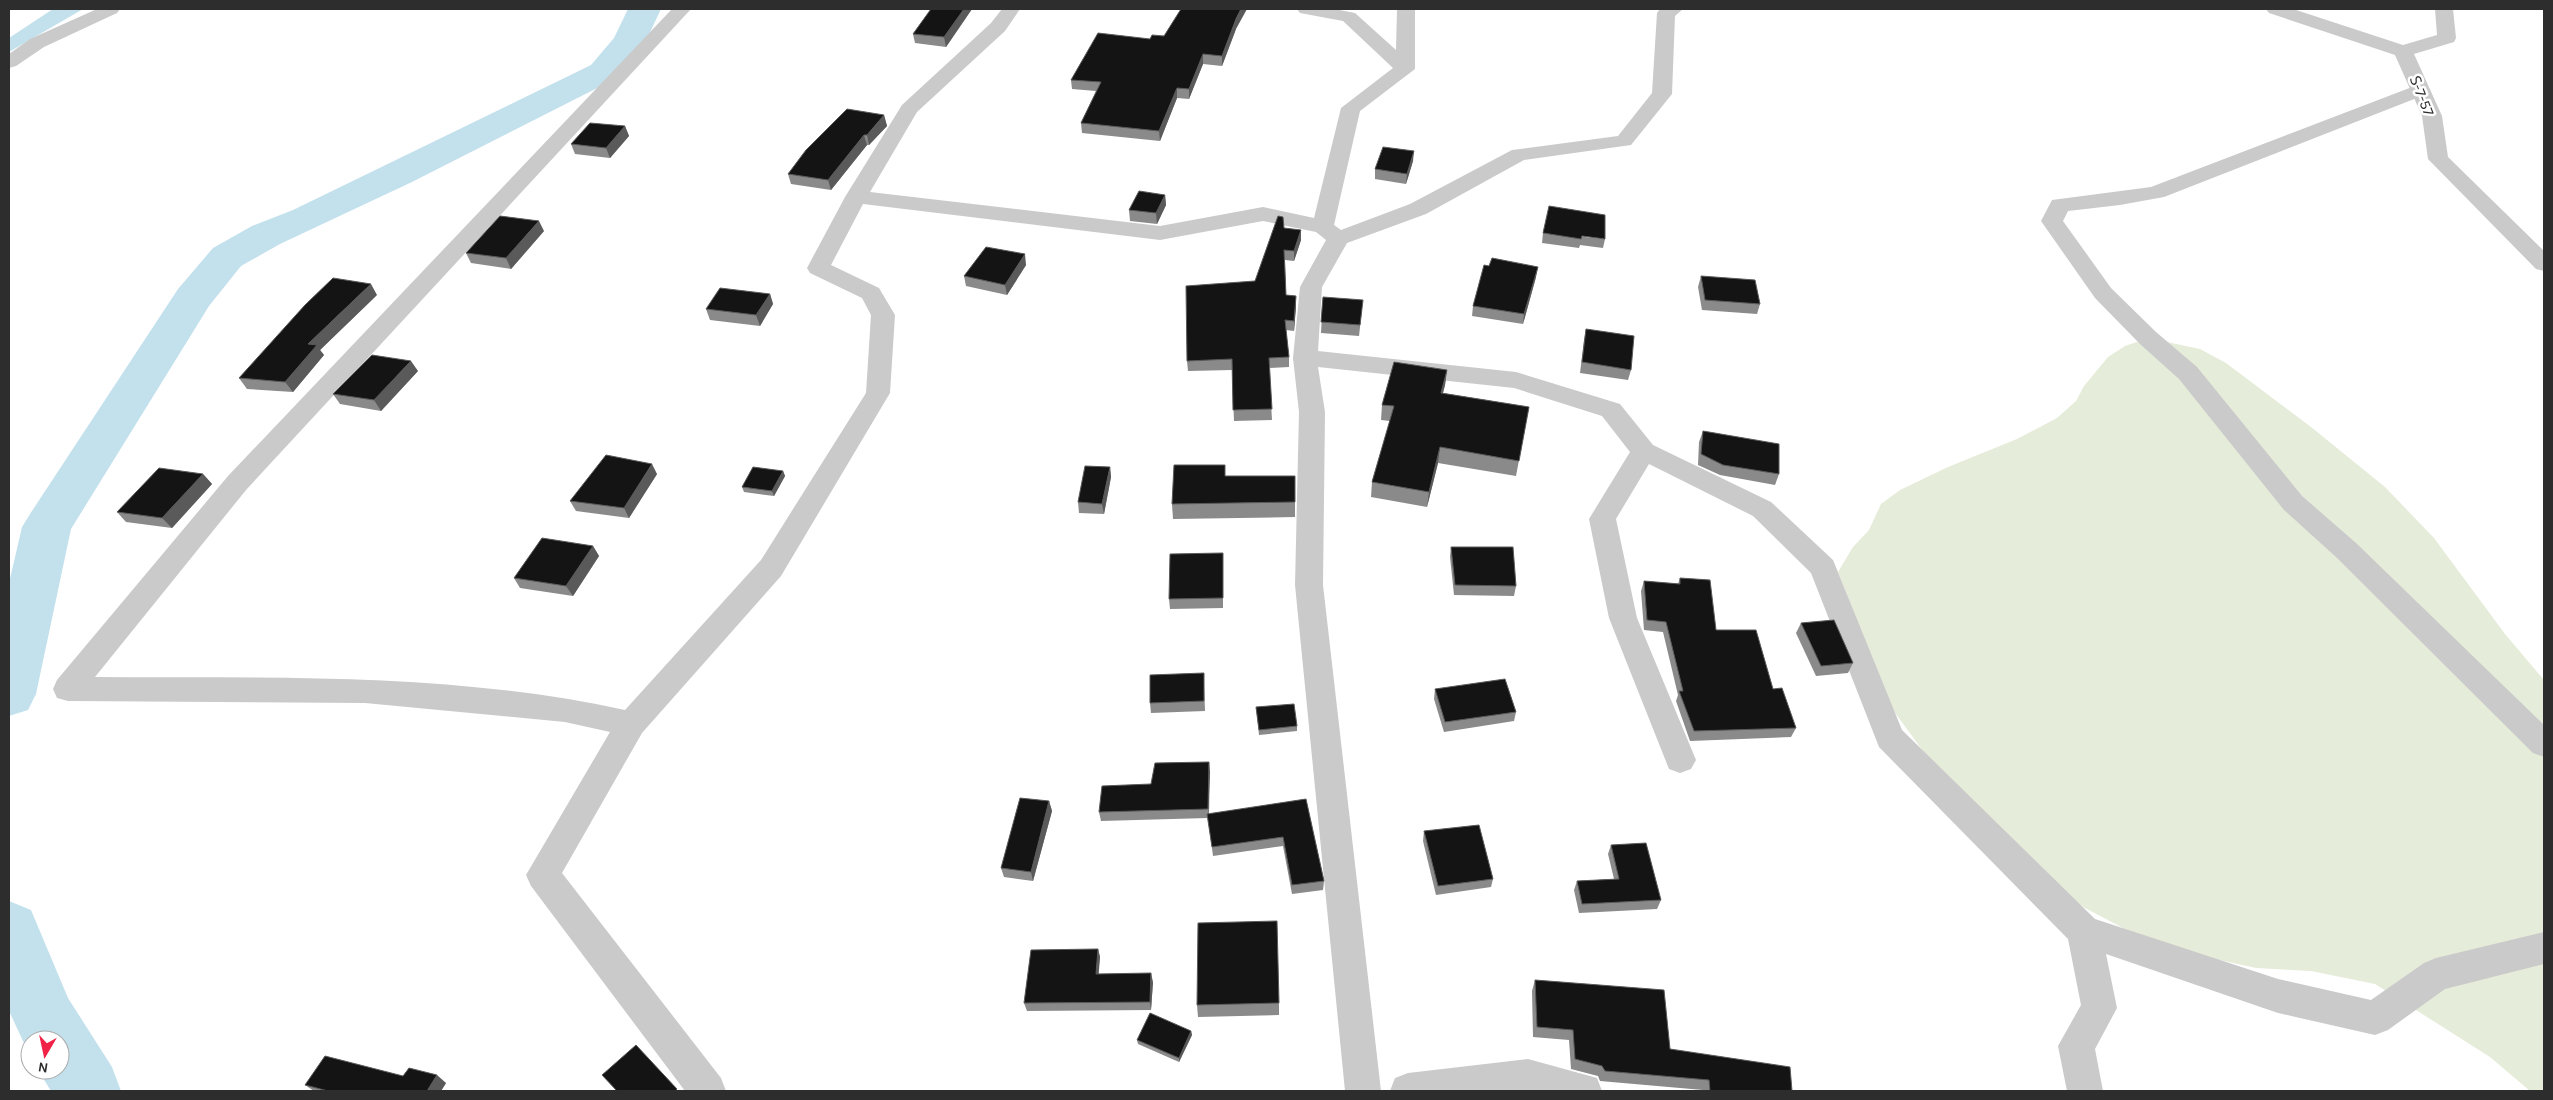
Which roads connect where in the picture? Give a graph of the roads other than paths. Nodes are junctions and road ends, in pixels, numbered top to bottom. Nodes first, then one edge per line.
1 (111, 9) edge
2 (682, 9) edge
3 (1011, 9) edge
4 (1306, 9) edge
5 (1406, 9) edge
6 (1674, 9) edge
7 (2275, 9) edge
8 (2444, 9) edge
9 (2403, 51) junction
10 (9, 62) edge
11 (1405, 69) junction
12 (2420, 90) junction
13 (856, 197) junction
14 (1331, 233) junction
15 (2544, 264) edge
16 (1305, 358) junction
17 (1644, 451) junction
18 (631, 724) junction
19 (2544, 744) edge
20 (1680, 760) dead end
21 (2084, 931) junction
22 (2544, 948) edge
23 (708, 1091) edge
24 (1363, 1091) edge
25 (1408, 1091) edge
26 (1584, 1091) edge
27 (2086, 1091) edge

1 - 10 street
2 - 18 street
3 - 13 street
4 - 11 street
5 - 11 street
6 - 14 street
7 - 9 street
8 - 9 street
9 - 12 street, Տ-7-57 / Տ-7-57
11 - 14 street
12 - 15 street, Տ-7-57 / Տ-7-57
12 - 19 street
13 - 14 street
13 - 18 street
14 - 16 street
16 - 17 street
16 - 24 street
17 - 20 street
17 - 21 street
18 - 23 street
21 - 22 street
21 - 27 street
25 - 26 street

